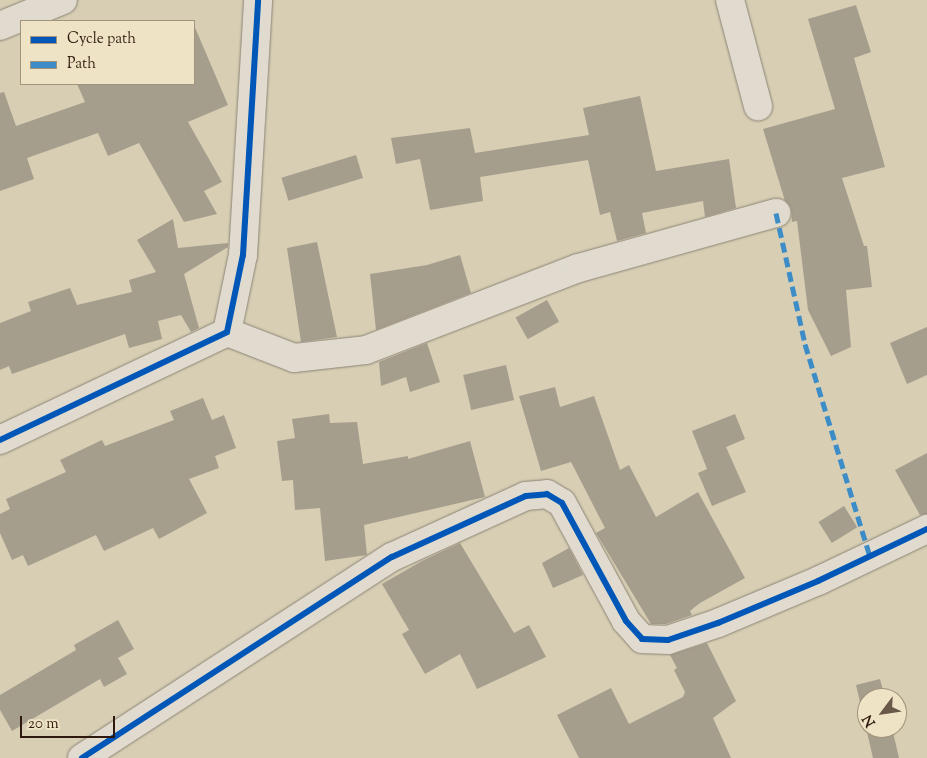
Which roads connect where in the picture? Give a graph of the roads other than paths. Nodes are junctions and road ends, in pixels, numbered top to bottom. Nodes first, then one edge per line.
1 (63, 0) edge
2 (258, 0) edge
3 (730, 0) edge
4 (0, 26) edge
5 (758, 106) dead end
6 (776, 213) dead end
7 (227, 332) junction
8 (0, 440) edge
9 (927, 529) edge
10 (82, 758) edge

1 - 4 street
2 - 7 street
3 - 5 street
6 - 7 street
7 - 8 street
9 - 10 street

